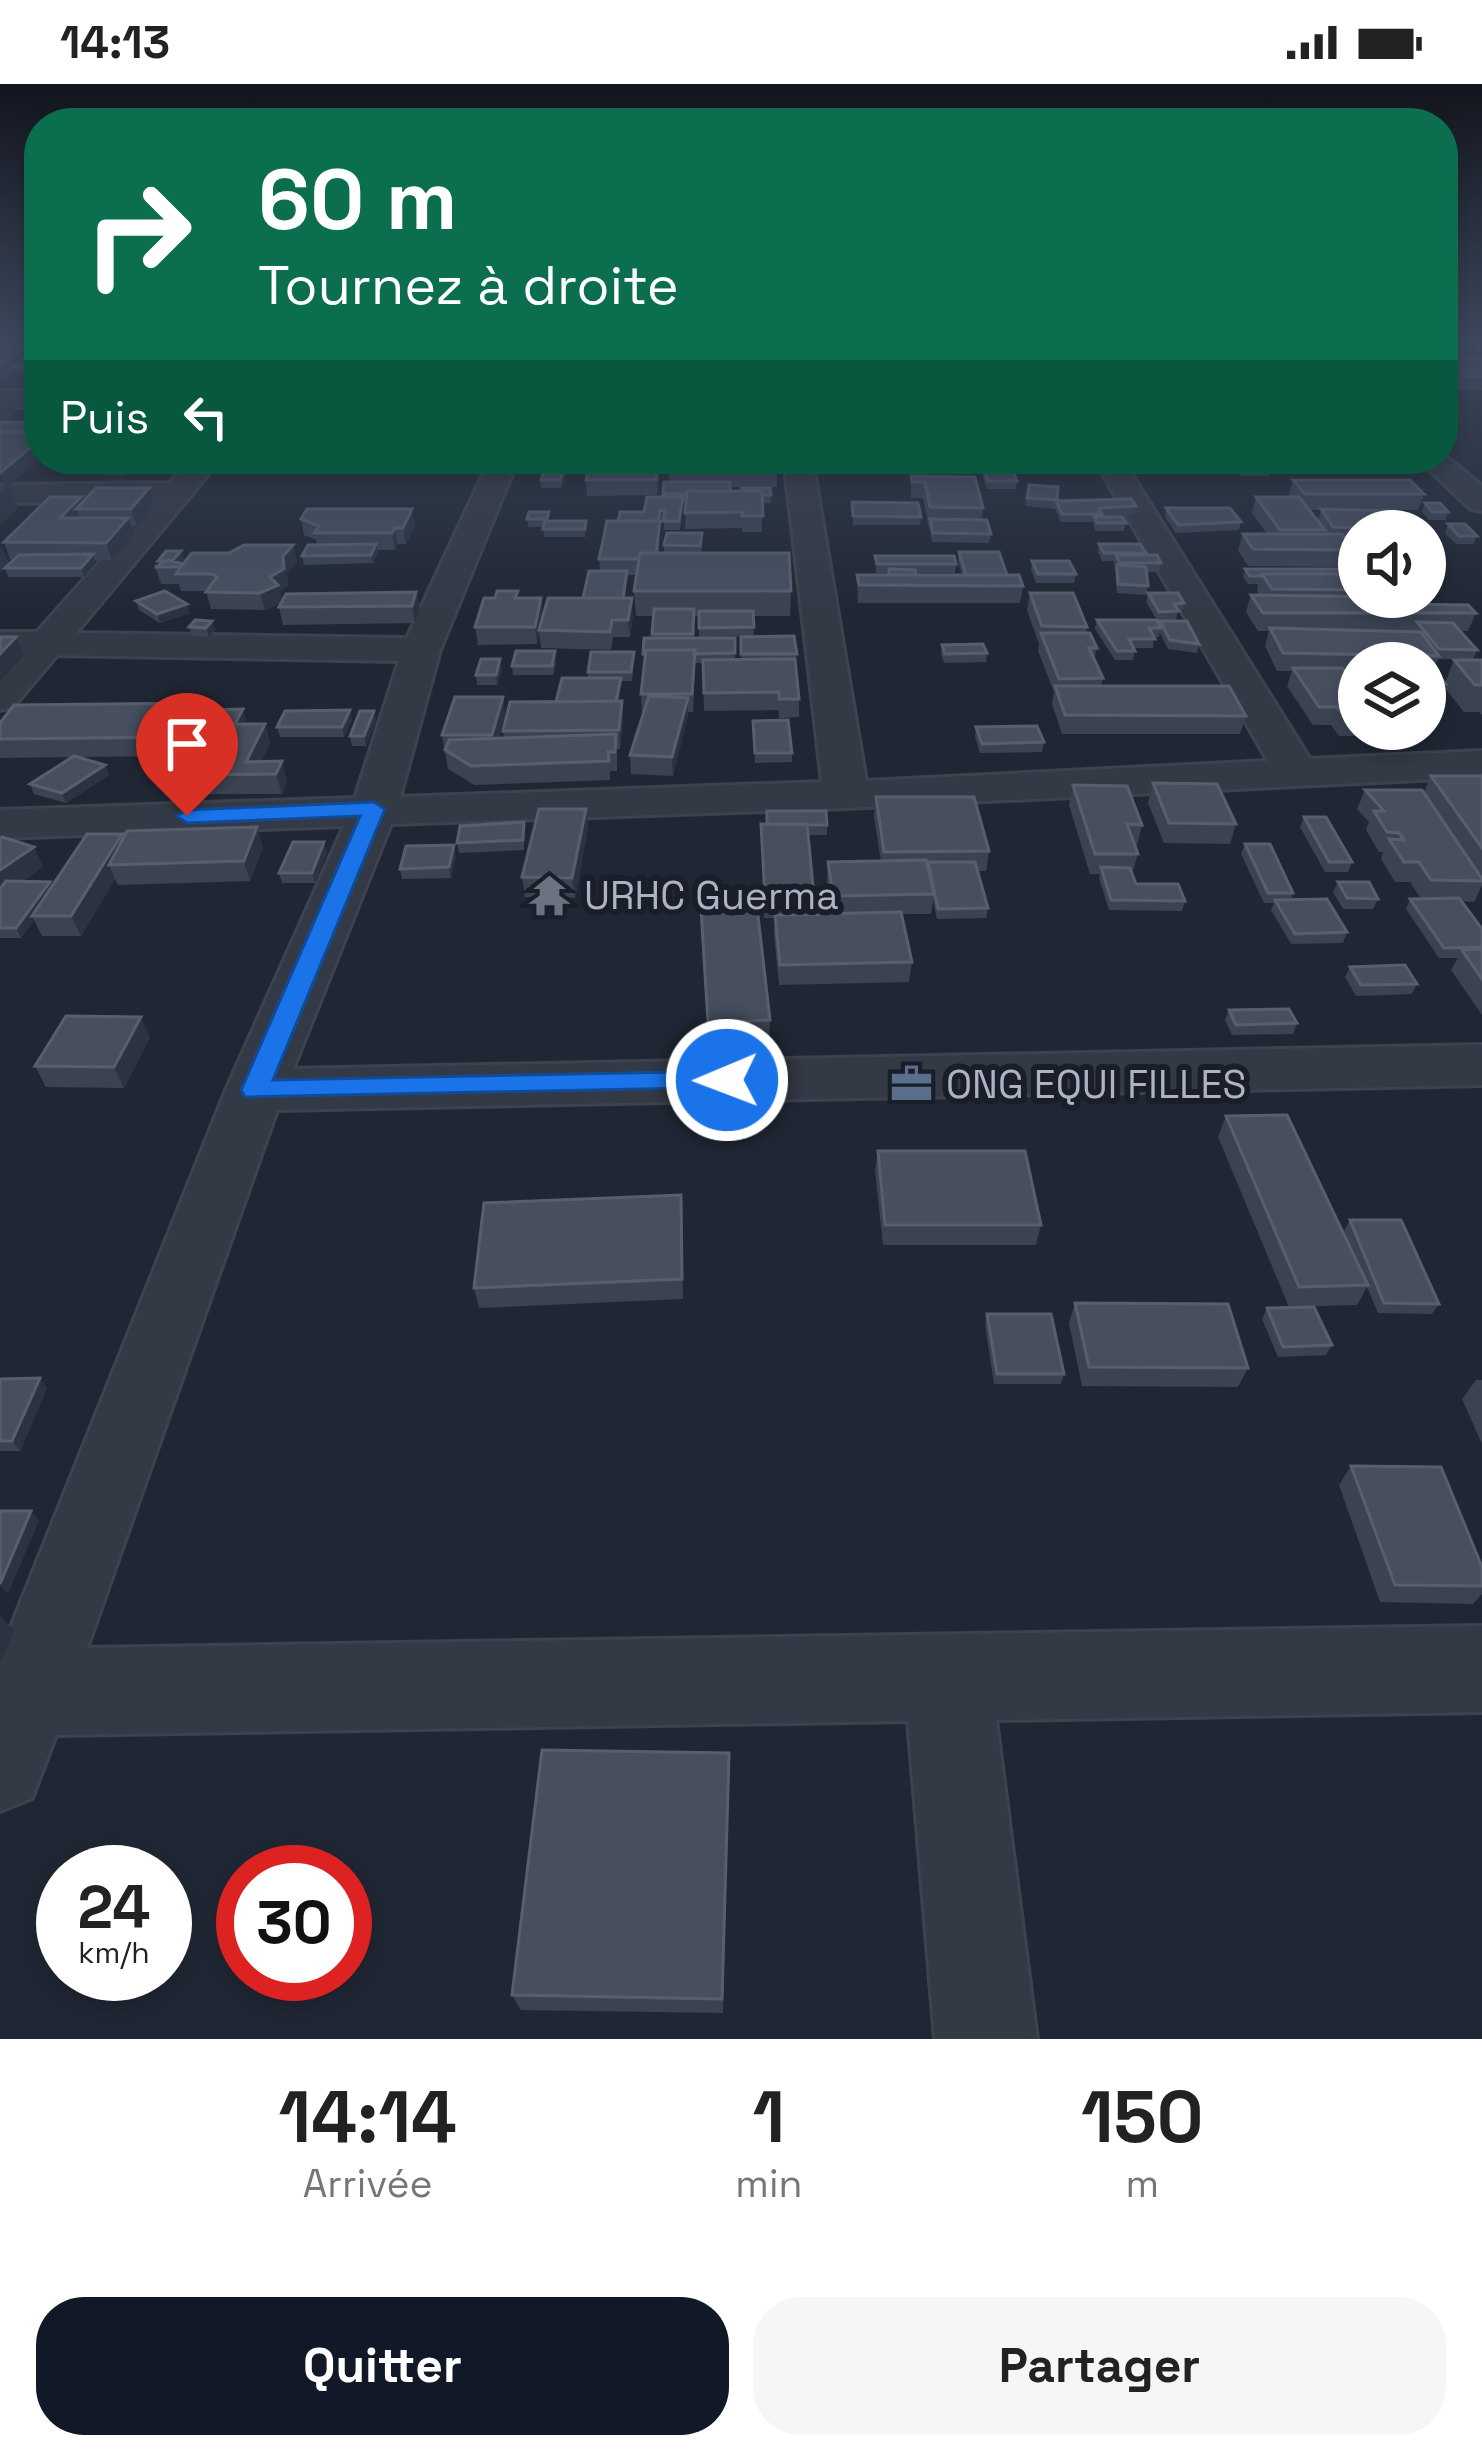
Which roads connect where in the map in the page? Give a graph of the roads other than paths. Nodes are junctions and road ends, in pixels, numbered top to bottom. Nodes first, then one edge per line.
1 (194, 474) edge
2 (497, 474) edge
3 (800, 474) edge
4 (1117, 474) edge
5 (1449, 474) edge
6 (178, 492) junction
7 (0, 494) edge
8 (1482, 502) edge
9 (0, 643) edge
10 (50, 643) junction
11 (421, 650) junction
12 (0, 698) edge
13 (1482, 764) edge
14 (1296, 772) junction
15 (846, 795) junction
16 (374, 809) junction
17 (0, 824) edge
18 (1482, 1065) edge
19 (255, 1090) junction
20 (1482, 1669) edge
21 (947, 1674) junction
22 (14, 1729) edge
23 (986, 2039) edge

1 - 6 street
2 - 11 street
3 - 15 street
4 - 14 street
5 - 8 street
6 - 7 street
6 - 10 street
9 - 10 street
10 - 11 street
10 - 12 street
11 - 16 street
13 - 14 street
14 - 15 street
15 - 16 street
16 - 17 street
16 - 19 street
18 - 19 street
19 - 22 street
20 - 21 street
21 - 22 street
21 - 23 street

